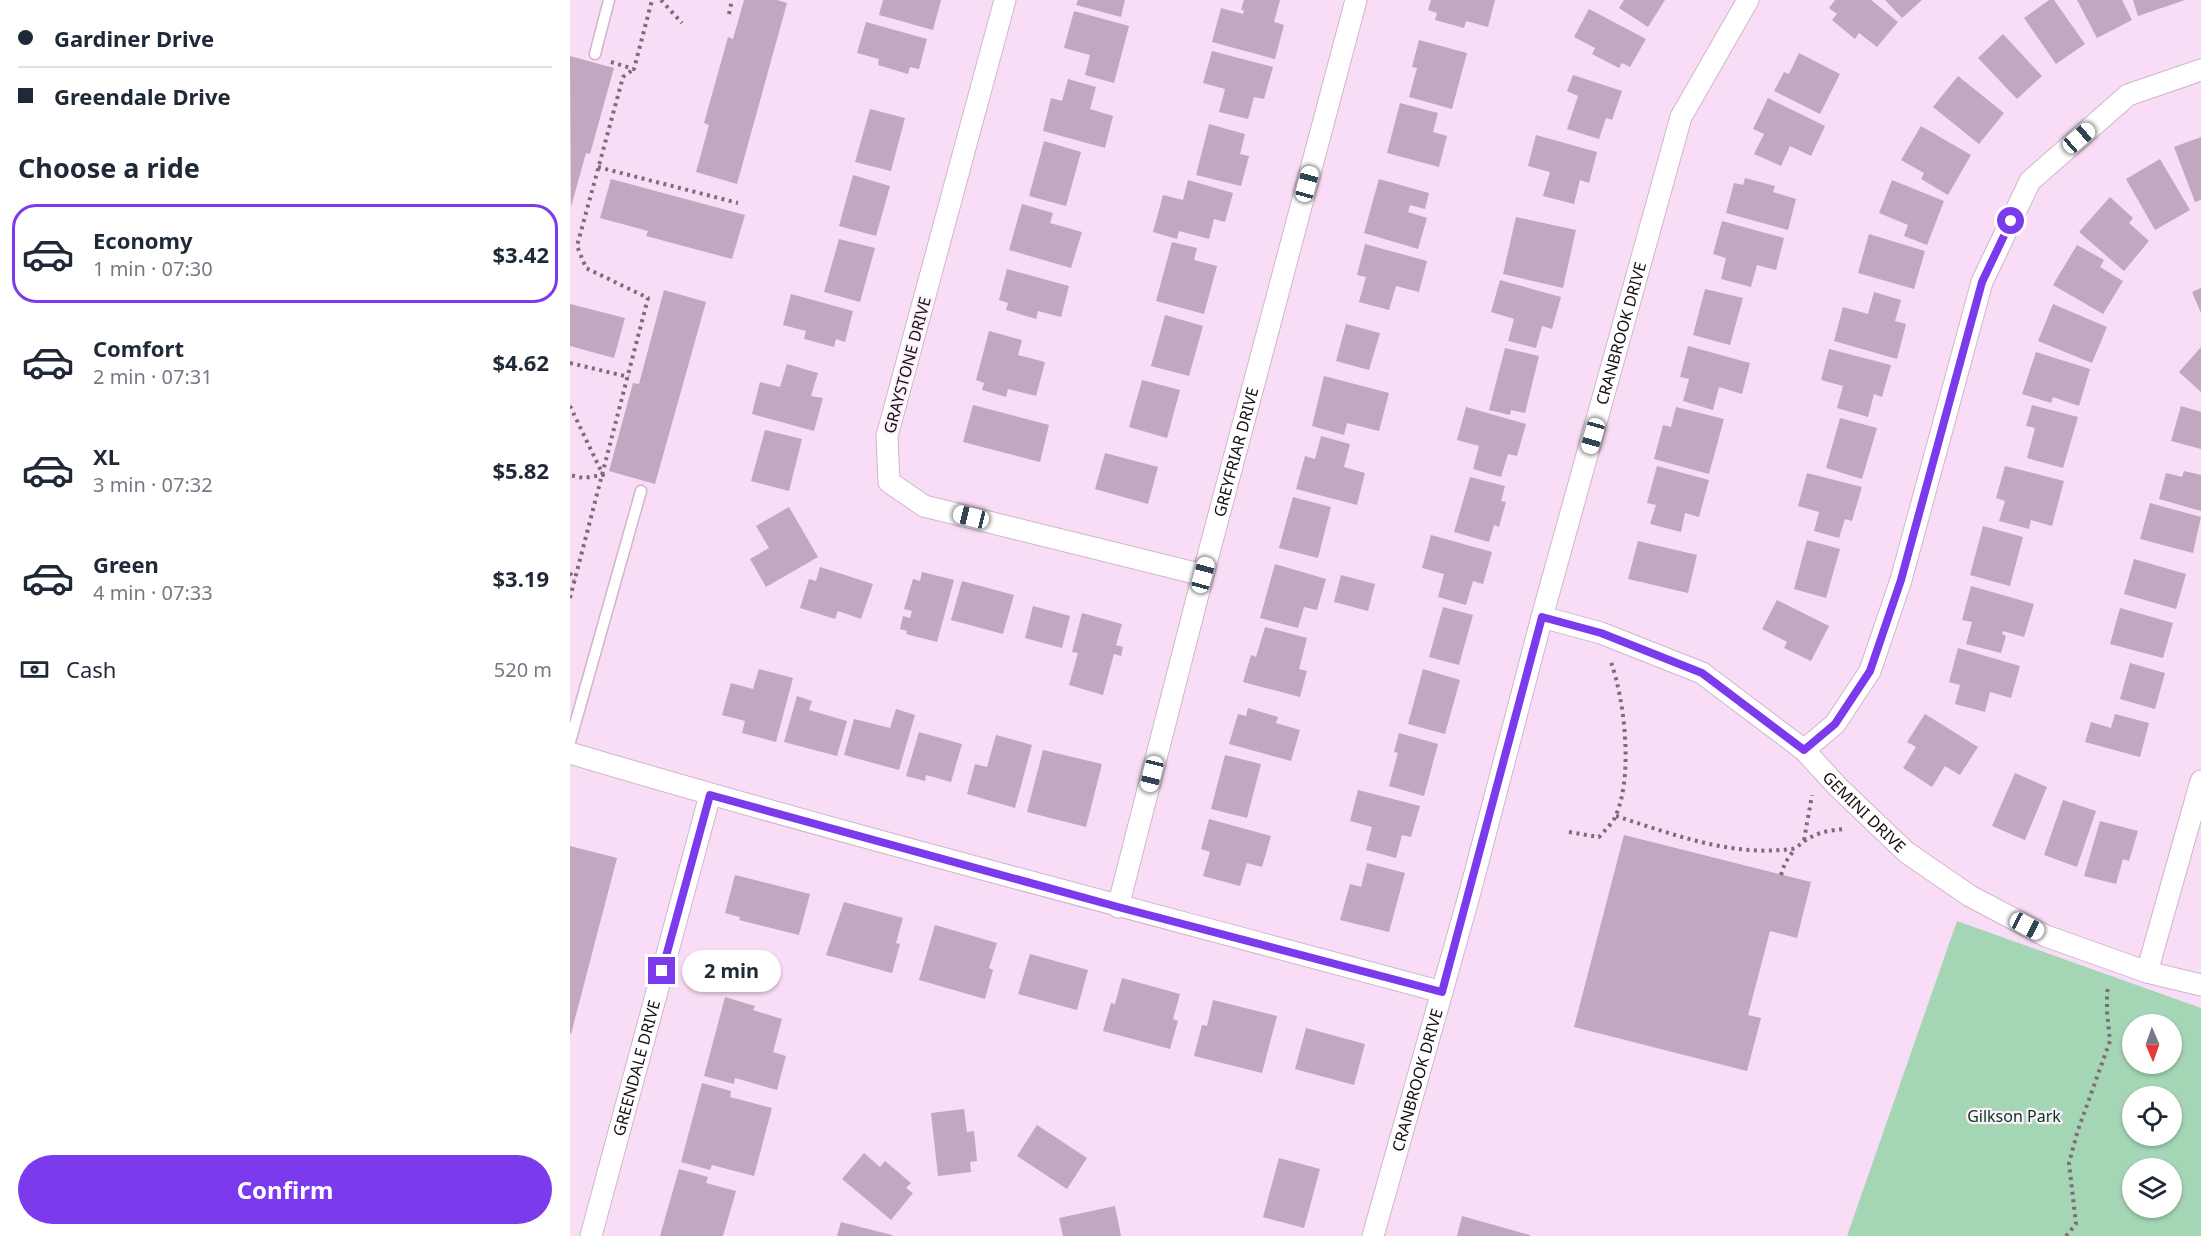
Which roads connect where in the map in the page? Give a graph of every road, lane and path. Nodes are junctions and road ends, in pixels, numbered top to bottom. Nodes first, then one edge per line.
1 (609, 0) edge
2 (652, 0) edge
3 (661, 0) edge
4 (732, 0) edge
5 (1005, 0) edge
6 (1356, 0) edge
7 (1748, 0) edge
8 (729, 14) dead end
9 (682, 23) dead end
10 (595, 54) dead end
11 (607, 60) dead end
12 (634, 69) junction
13 (2201, 70) edge
14 (598, 167) junction
15 (738, 203) dead end
16 (570, 363) edge
17 (629, 377) junction
18 (570, 406) edge
19 (570, 475) edge
20 (603, 475) junction
21 (641, 491) dead end
22 (570, 573) edge
23 (1203, 575) junction
24 (575, 581) junction
25 (570, 598) edge
26 (1542, 617) junction
27 (1601, 633) junction
28 (570, 742) edge
29 (570, 753) edge
30 (1808, 754) junction
31 (2201, 781) edge
32 (710, 795) junction
33 (1616, 816) junction
34 (1880, 827) junction
35 (1569, 832) dead end
36 (1804, 840) junction
37 (1795, 849) junction
38 (1781, 875) dead end
39 (1118, 907) junction
40 (2117, 961) junction
41 (2147, 972) junction
42 (2201, 985) edge
43 (1442, 992) junction
44 (591, 1236) edge
45 (1373, 1236) edge
46 (2066, 1236) edge

1 - 10 lane
2 - 12 path
3 - 9 path
4 - 8 path
5 - 23 street, GRAYSTONE DRIVE
6 - 23 street, GREYFRIAR DRIVE
7 - 26 street, CRANBROOK DRIVE
11 - 12 path
12 - 14 path
13 - 30 street
14 - 15 path
14 - 17 path
16 - 17 path
17 - 20 path
18 - 20 path
19 - 20 path
20 - 24 path
21 - 28 lane
22 - 24 path
23 - 39 street, GREYFRIAR DRIVE
24 - 25 path
26 - 27 street, GEMINI DRIVE
26 - 43 street, CRANBROOK DRIVE
27 - 30 street, GEMINI DRIVE
27 - 33 path
29 - 32 street
30 - 34 street, GEMINI DRIVE
30 - 36 path
31 - 41 street
32 - 39 street
32 - 44 street, GREENDALE DRIVE
33 - 35 path
33 - 37 path
34 - 36 path
34 - 40 street, GEMINI DRIVE
36 - 37 path
37 - 38 path
39 - 43 street
40 - 41 street, GEMINI DRIVE
40 - 46 path
41 - 42 street, GEMINI DRIVE
43 - 45 street, CRANBROOK DRIVE

